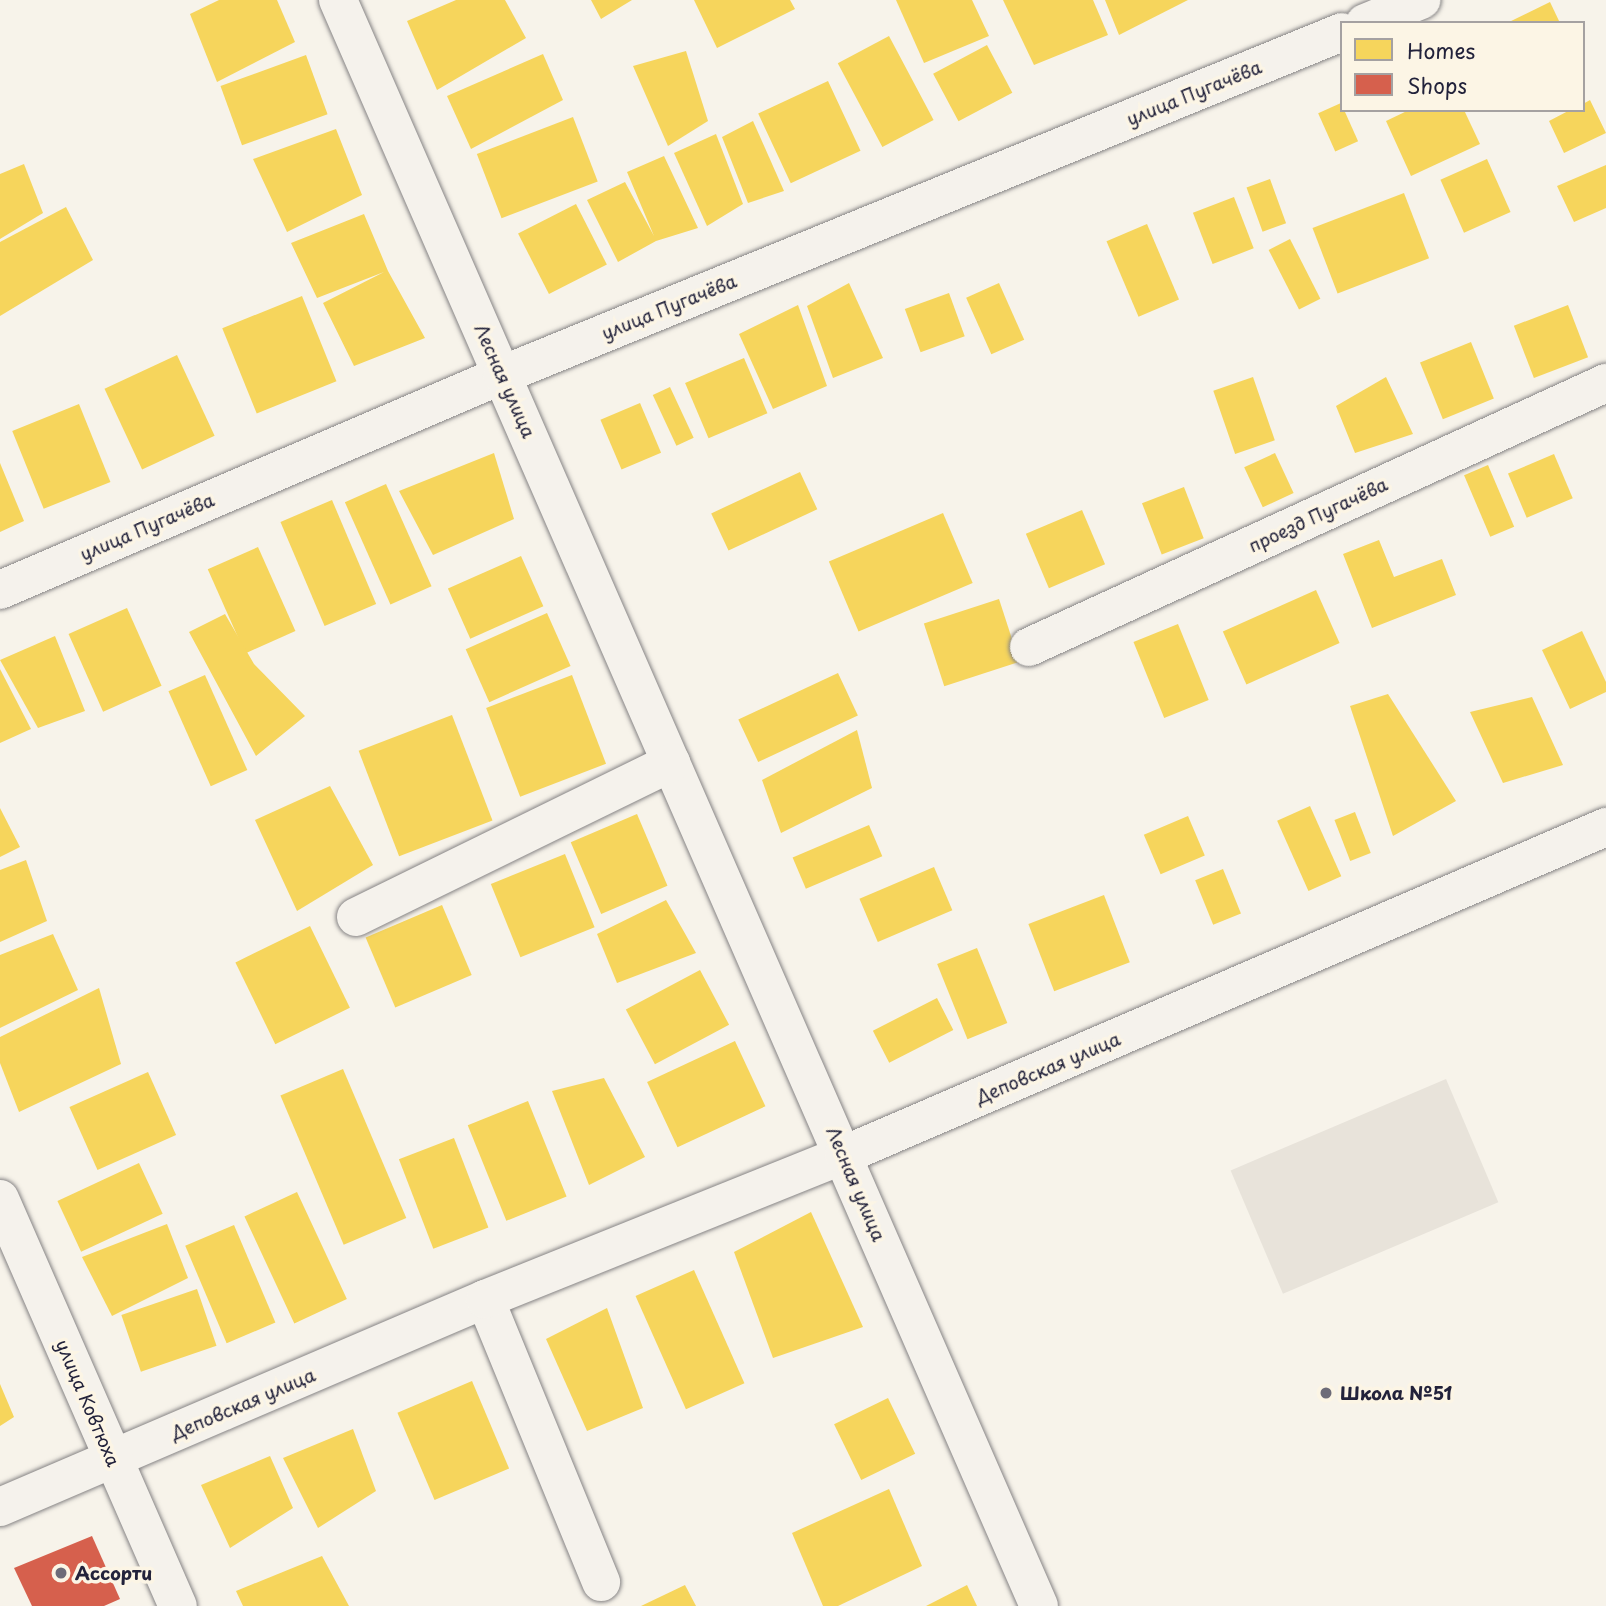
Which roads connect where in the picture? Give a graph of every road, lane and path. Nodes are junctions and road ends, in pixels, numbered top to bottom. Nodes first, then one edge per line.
1 (338, 0) edge
2 (1421, 0) edge
3 (1370, 21) edge
4 (1340, 33) edge
5 (502, 375) junction
6 (1606, 383) edge
7 (0, 590) edge
8 (1029, 647) dead end
9 (671, 763) junction
10 (1606, 827) edge
11 (356, 917) dead end
12 (844, 1155) junction
13 (0, 1199) edge
14 (485, 1299) junction
15 (113, 1460) junction
16 (0, 1507) edge
17 (601, 1582) dead end
18 (178, 1606) edge
19 (1039, 1606) edge

1 - 5 street, Лесная улица
2 - 3 street
4 - 5 street, улица Пугачёва
5 - 7 street, улица Пугачёва
5 - 9 street, Лесная улица
6 - 8 street, проезд Пугачёва
9 - 11 street
9 - 12 street, Лесная улица
10 - 12 street, Деповская улица
12 - 14 street, Деповская улица
12 - 19 street, Лесная улица
13 - 15 street, улица Ковтюха
14 - 15 street, Деповская улица
14 - 17 street
15 - 16 street, Деповская улица
15 - 18 street, улица Ковтюха

